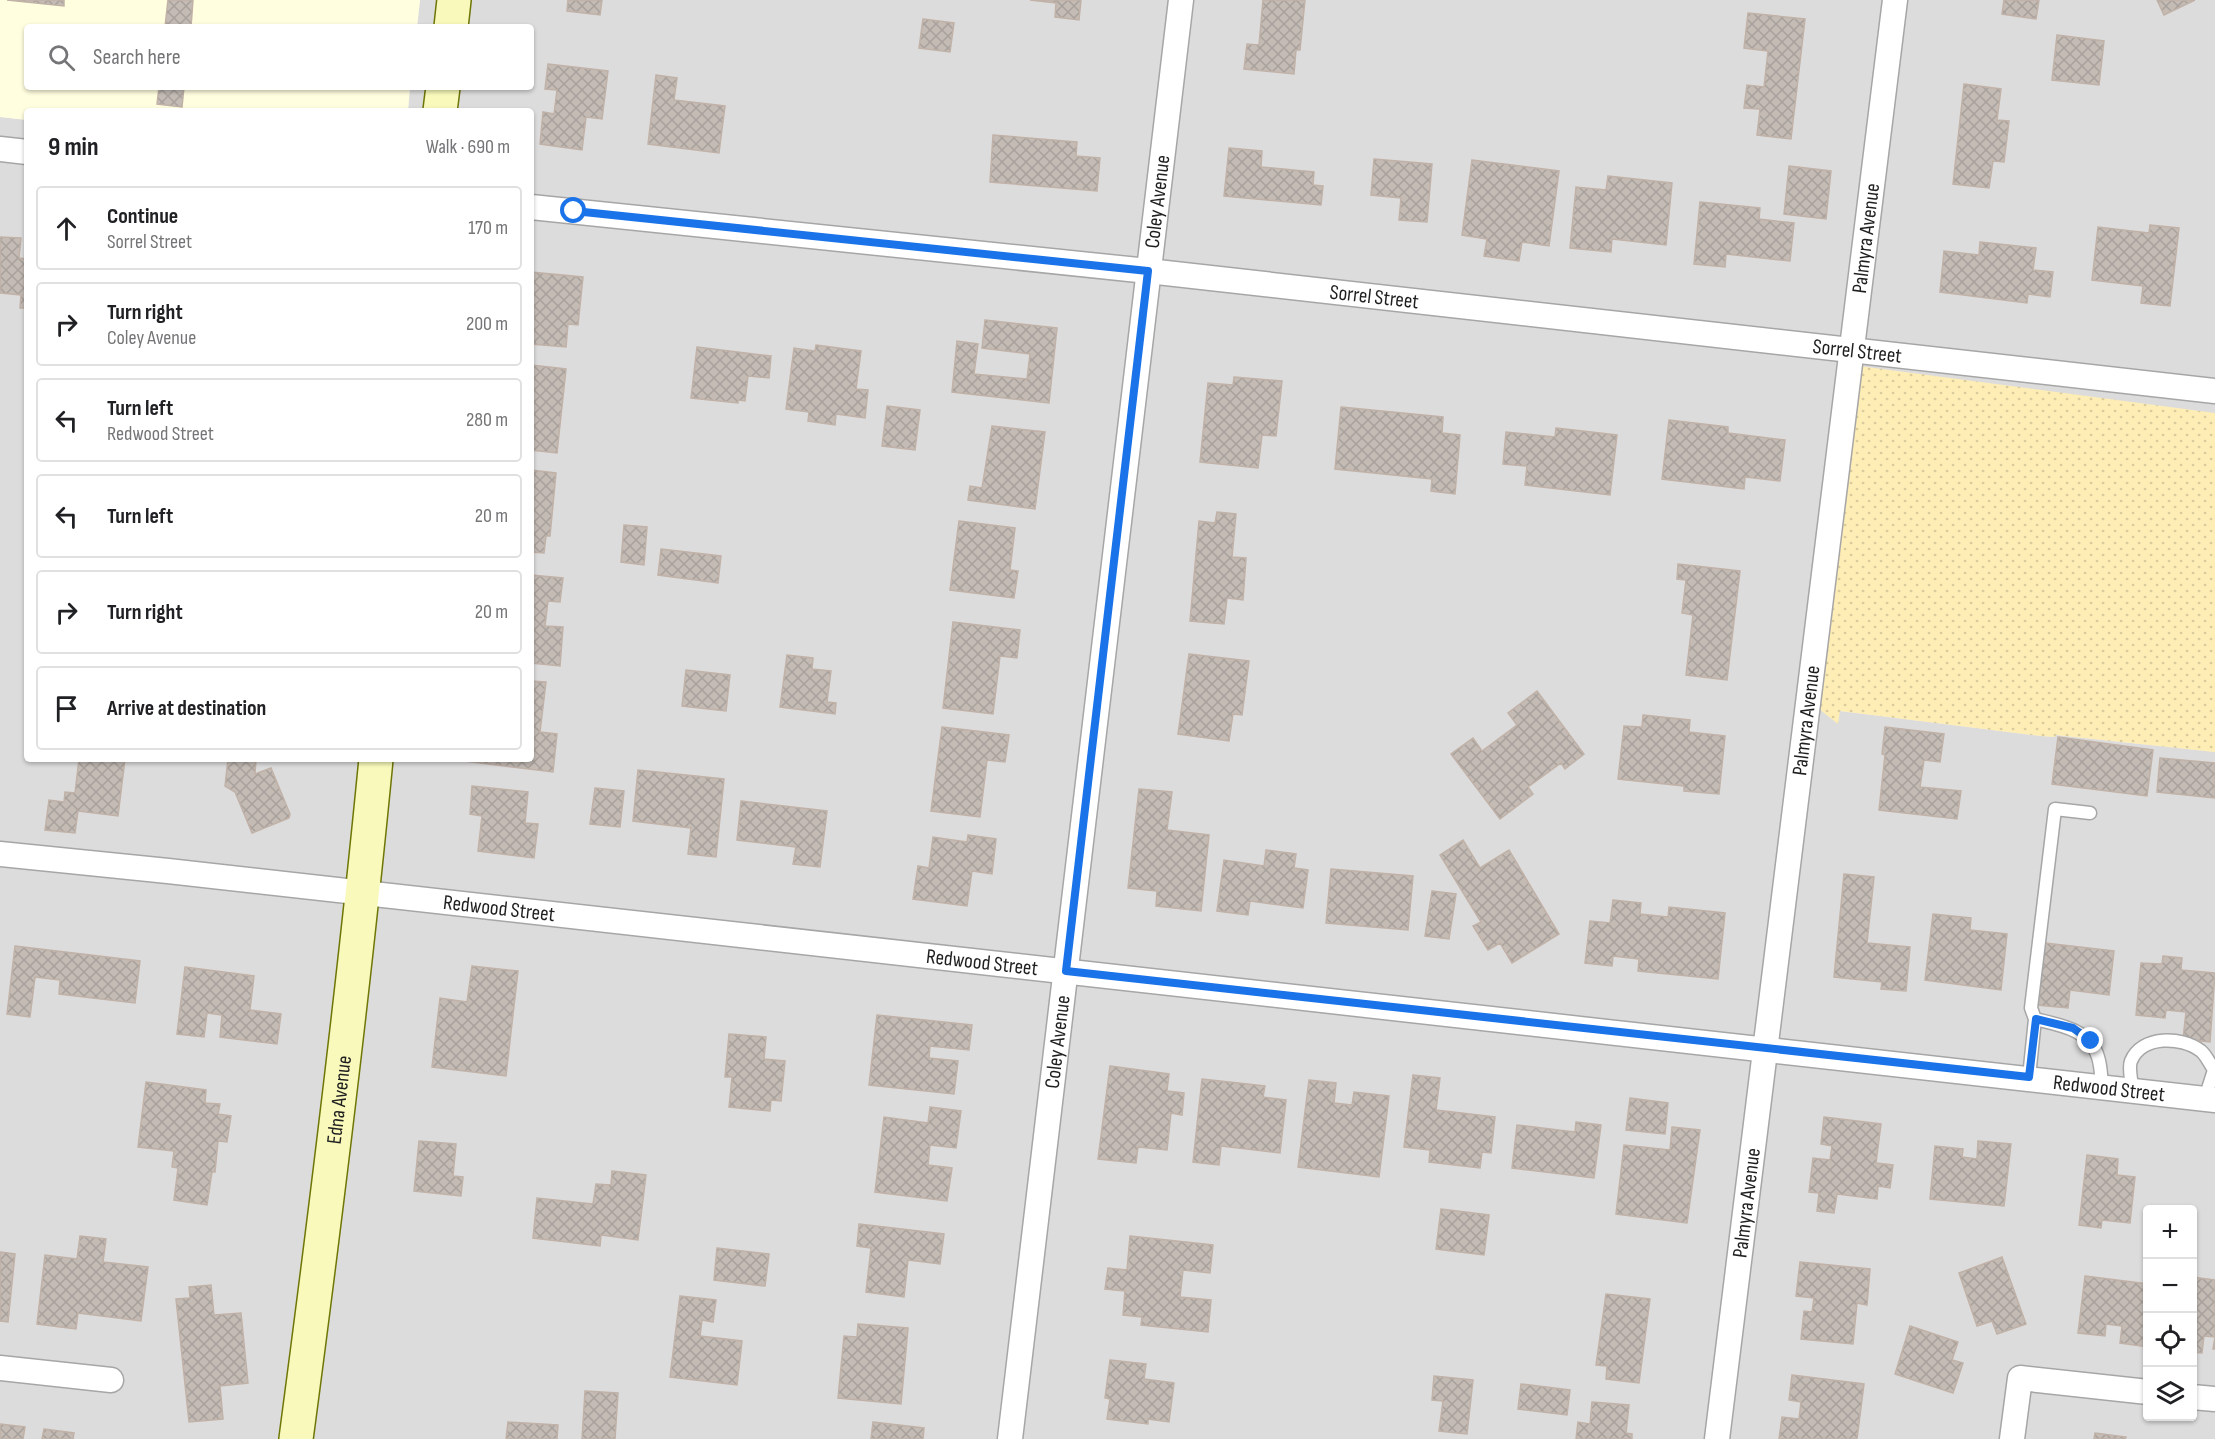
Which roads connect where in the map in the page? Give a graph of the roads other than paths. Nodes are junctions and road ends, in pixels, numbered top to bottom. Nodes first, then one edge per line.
1 (454, 0) edge
2 (1181, 0) edge
3 (1895, 0) edge
4 (451, 24) edge
5 (443, 90) edge
6 (440, 108) edge
7 (0, 149) edge
8 (24, 152) edge
9 (534, 207) edge
10 (1148, 271) junction
11 (1851, 348) junction
12 (2215, 390) edge
13 (376, 762) edge
14 (2090, 813) dead end
15 (0, 854) edge
16 (363, 893) junction
17 (1066, 971) junction
18 (2036, 1019) junction
19 (1764, 1049) junction
20 (2215, 1062) edge
21 (2214, 1070) edge
22 (2029, 1077) junction
23 (2102, 1085) junction
24 (2132, 1089) junction
25 (2210, 1099) edge
26 (0, 1368) edge
27 (111, 1380) dead end
28 (2143, 1391) edge
29 (2197, 1397) edge
30 (2215, 1399) edge
31 (296, 1439) edge
32 (1010, 1439) edge
33 (1717, 1439) edge
34 (2012, 1439) edge

1 - 4 street
2 - 10 street, Coley Avenue
3 - 11 street, Palmyra Avenue
5 - 6 street
7 - 8 street
9 - 10 street, Sorrel Street
10 - 11 street, Sorrel Street
10 - 17 street, Coley Avenue
11 - 12 street, Sorrel Street
11 - 19 street, Palmyra Avenue
13 - 16 street, Edna Avenue
14 - 18 lane
15 - 16 street, Redwood Street
16 - 17 street, Redwood Street
16 - 31 street, Edna Avenue
17 - 19 street, Redwood Street
17 - 32 street, Coley Avenue
18 - 22 lane
18 - 23 lane
19 - 22 street, Redwood Street
19 - 33 street, Palmyra Avenue
20 - 21 lane
21 - 24 lane
21 - 25 lane
22 - 23 street, Redwood Street
23 - 24 street, Redwood Street
24 - 25 street, Redwood Street
26 - 27 street
28 - 34 street
29 - 30 street

